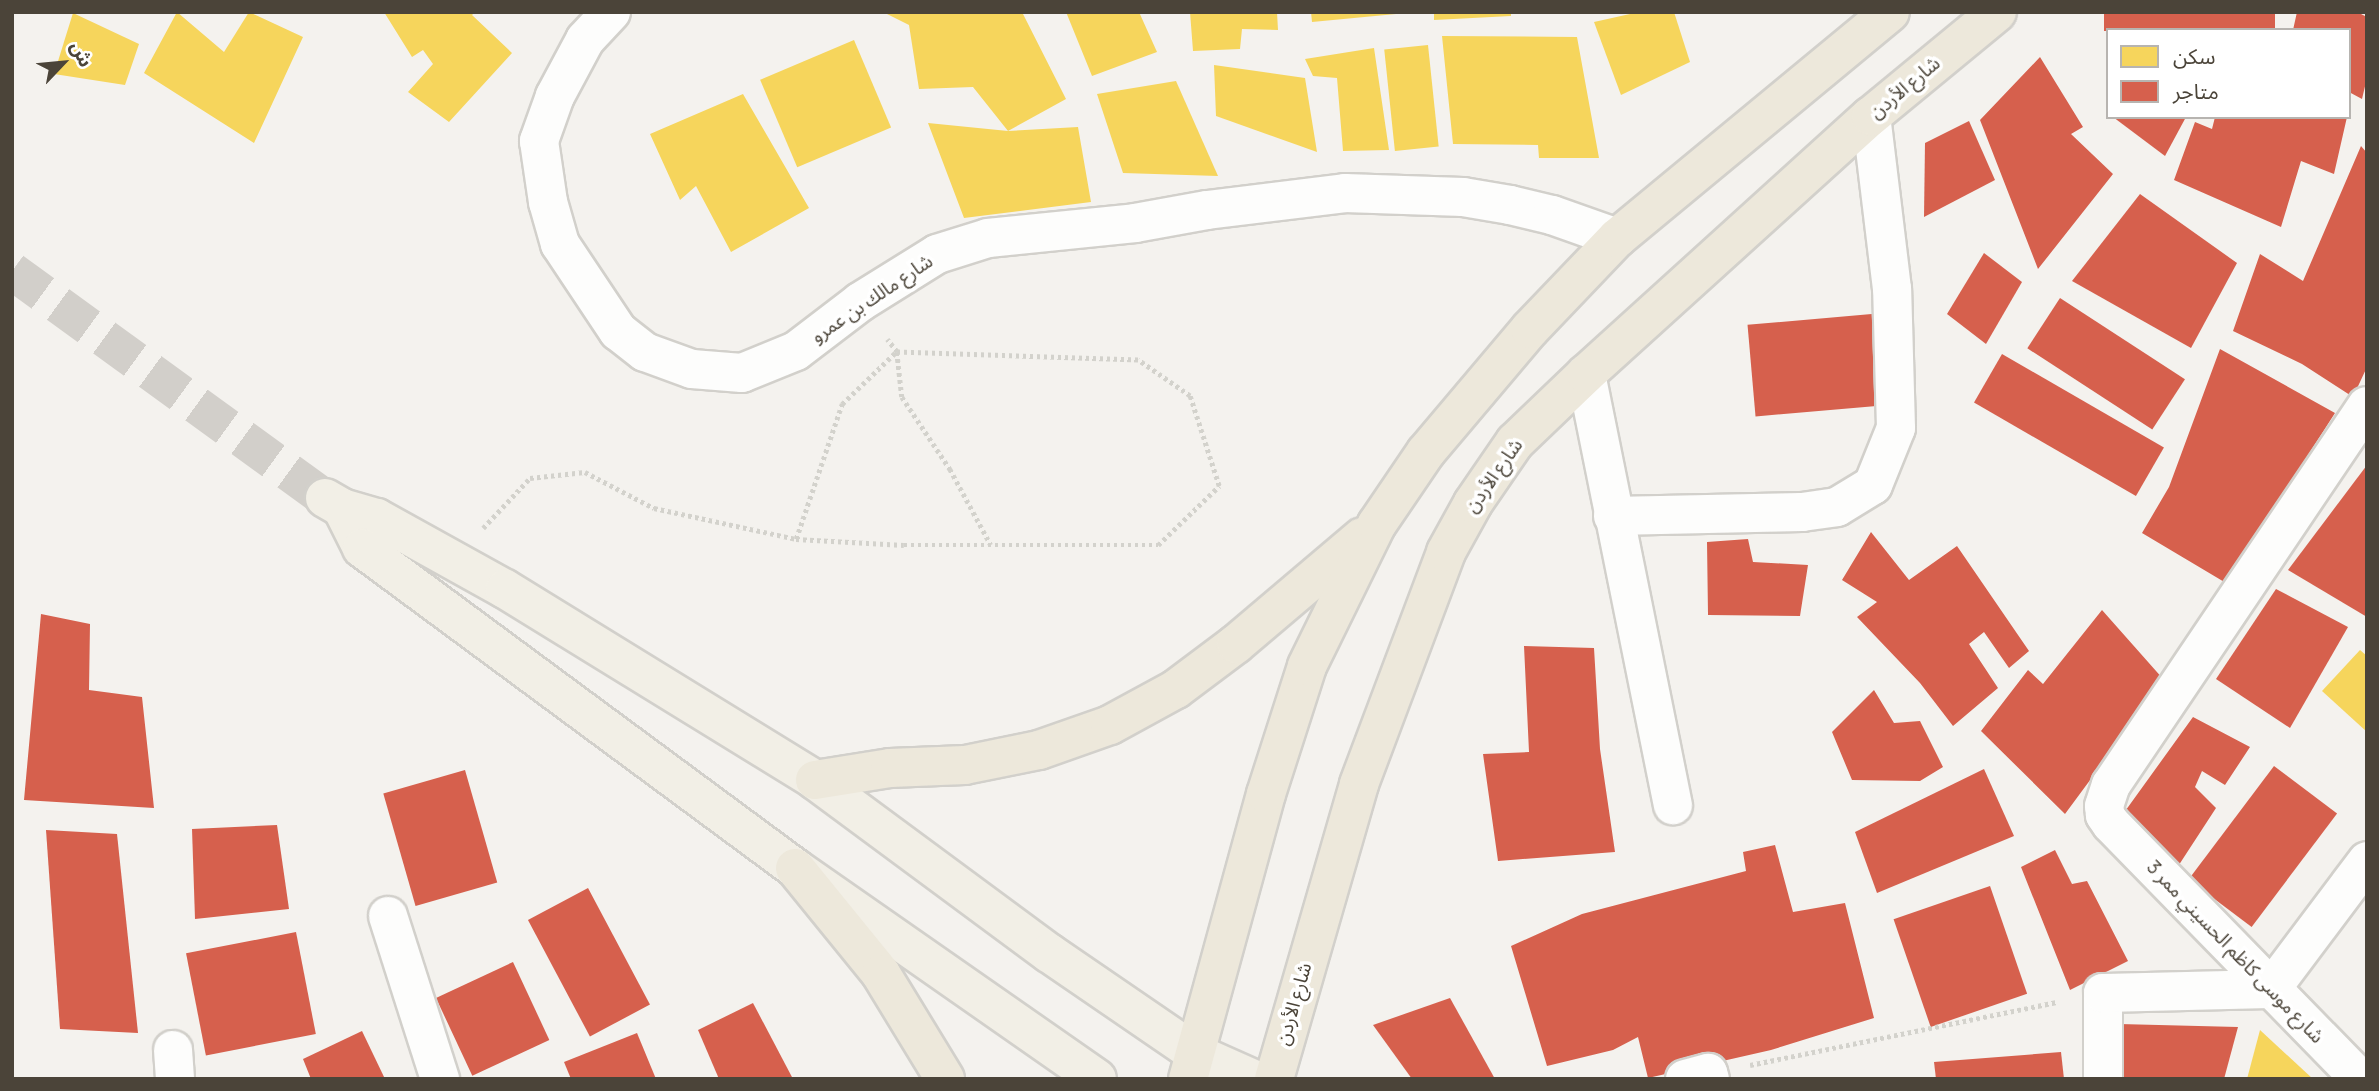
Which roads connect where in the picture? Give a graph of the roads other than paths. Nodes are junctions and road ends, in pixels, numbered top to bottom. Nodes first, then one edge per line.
1 (611, 12) edge
2 (1890, 12) edge
3 (1997, 12) edge
4 (1871, 116) junction
5 (1618, 238) junction
6 (1586, 374) junction
7 (2367, 407) edge
8 (1613, 516) junction
9 (1377, 524) junction
10 (815, 780) junction
11 (1673, 805) dead end
12 (2367, 861) edge
13 (795, 868) junction
14 (388, 916) dead end
15 (2271, 989) junction
16 (1191, 1066) edge
17 (440, 1079) edge
18 (945, 1079) edge
19 (1097, 1079) edge
20 (1253, 1079) edge
21 (1274, 1079) edge
22 (2103, 1079) edge
23 (2360, 1079) edge

1 - 5 street, شارع مالك بن عمرو
2 - 5 highway
3 - 4 highway, شارع الأردن
4 - 6 highway, شارع الأردن
4 - 8 street
5 - 9 highway
6 - 8 street
6 - 21 highway, شارع الأردن
7 - 15 street, شارع موسى كاظم الحسيني ممر 3
8 - 11 street
9 - 10 highway
9 - 16 highway
10 - 13 main road
10 - 16 main road
12 - 15 street
13 - 18 highway
13 - 19 main road
14 - 17 street
15 - 22 street
15 - 23 street, شارع موسى كاظم الحسيني ممر 3
16 - 20 main road

